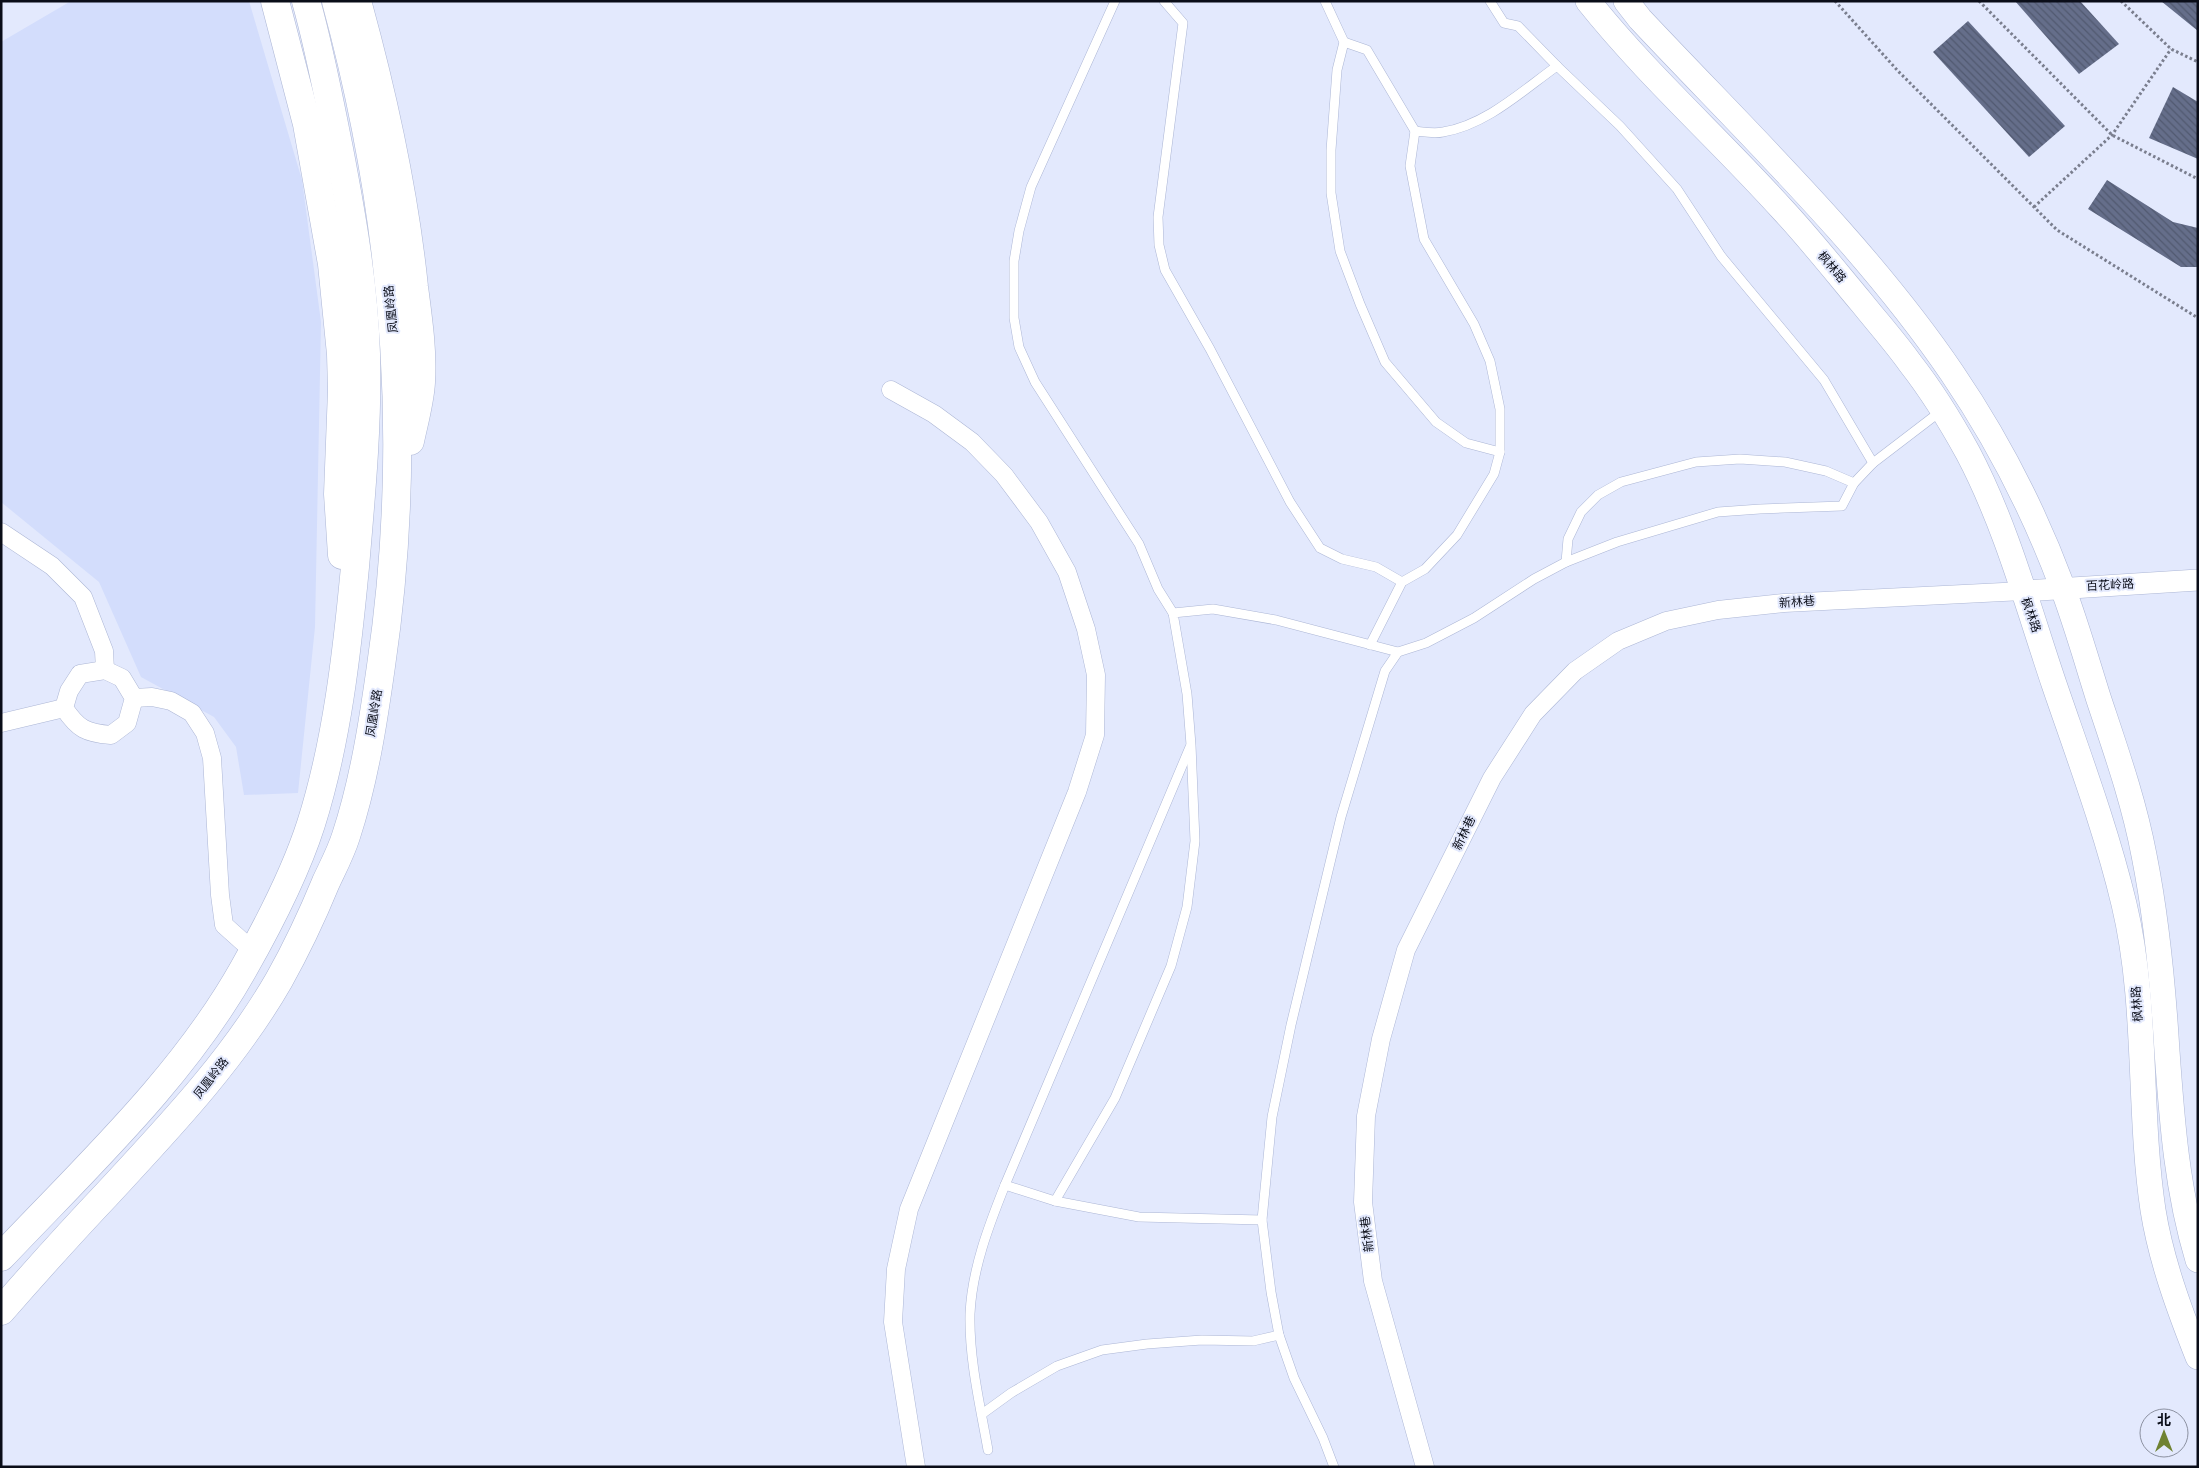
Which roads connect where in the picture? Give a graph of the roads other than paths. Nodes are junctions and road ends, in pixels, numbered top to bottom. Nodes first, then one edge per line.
1 (275, 1) edge
2 (306, 1) edge
3 (336, 1) edge
4 (357, 1) edge
5 (1115, 1) edge
6 (1164, 1) edge
7 (1325, 1) edge
8 (1490, 1) edge
9 (1588, 1) edge
10 (1626, 1) edge
11 (1344, 42) junction
12 (1557, 66) junction
13 (1415, 132) junction
14 (891, 390) dead end
15 (1943, 410) junction
16 (1500, 452) junction
17 (1873, 462) junction
18 (1854, 482) junction
19 (396, 519) junction
20 (1, 532) edge
21 (1566, 562) junction
22 (2198, 580) edge
23 (1402, 582) junction
24 (2063, 587) junction
25 (2023, 591) junction
26 (1172, 612) junction
27 (346, 640) junction
28 (1370, 645) junction
29 (1398, 652) junction
30 (104, 670) junction
31 (134, 698) junction
32 (64, 708) junction
33 (1, 723) edge
34 (1191, 745) junction
35 (253, 951) junction
36 (1005, 1185) junction
37 (1055, 1200) junction
38 (1262, 1220) junction
39 (1, 1257) edge
40 (2198, 1260) edge
41 (1, 1311) edge
42 (1279, 1335) junction
43 (2198, 1357) edge
44 (982, 1414) junction
45 (988, 1450) dead end
46 (916, 1467) edge
47 (1334, 1467) edge
48 (1425, 1467) edge

1 - 27 main road
2 - 27 main road
3 - 19 main road, 凤凰岭路
4 - 19 main road
5 - 26 lane
6 - 23 lane
7 - 11 lane
8 - 12 lane
9 - 15 main road, 枫林路
10 - 24 main road
11 - 13 lane
11 - 16 lane
12 - 13 lane
12 - 17 lane
13 - 16 lane
14 - 46 street
15 - 17 lane
15 - 25 main road, 枫林路
16 - 23 lane
17 - 18 lane
18 - 21 lane
18 - 21 lane
19 - 41 main road, 凤凰岭路
20 - 30 street
21 - 29 lane
22 - 24 street, 百花岭路
23 - 28 lane
24 - 25 street, 百花岭路
24 - 40 main road
25 - 43 main road, 枫林路
25 - 48 street, 新林巷
26 - 28 lane
26 - 34 lane
27 - 35 main road
28 - 29 lane
29 - 38 lane
30 - 31 street
30 - 32 street
31 - 32 street
31 - 35 street
32 - 33 street
34 - 36 lane
34 - 37 lane
35 - 39 main road
36 - 37 lane
36 - 44 lane
37 - 38 lane
38 - 42 lane
42 - 44 lane
42 - 47 lane
44 - 45 lane

